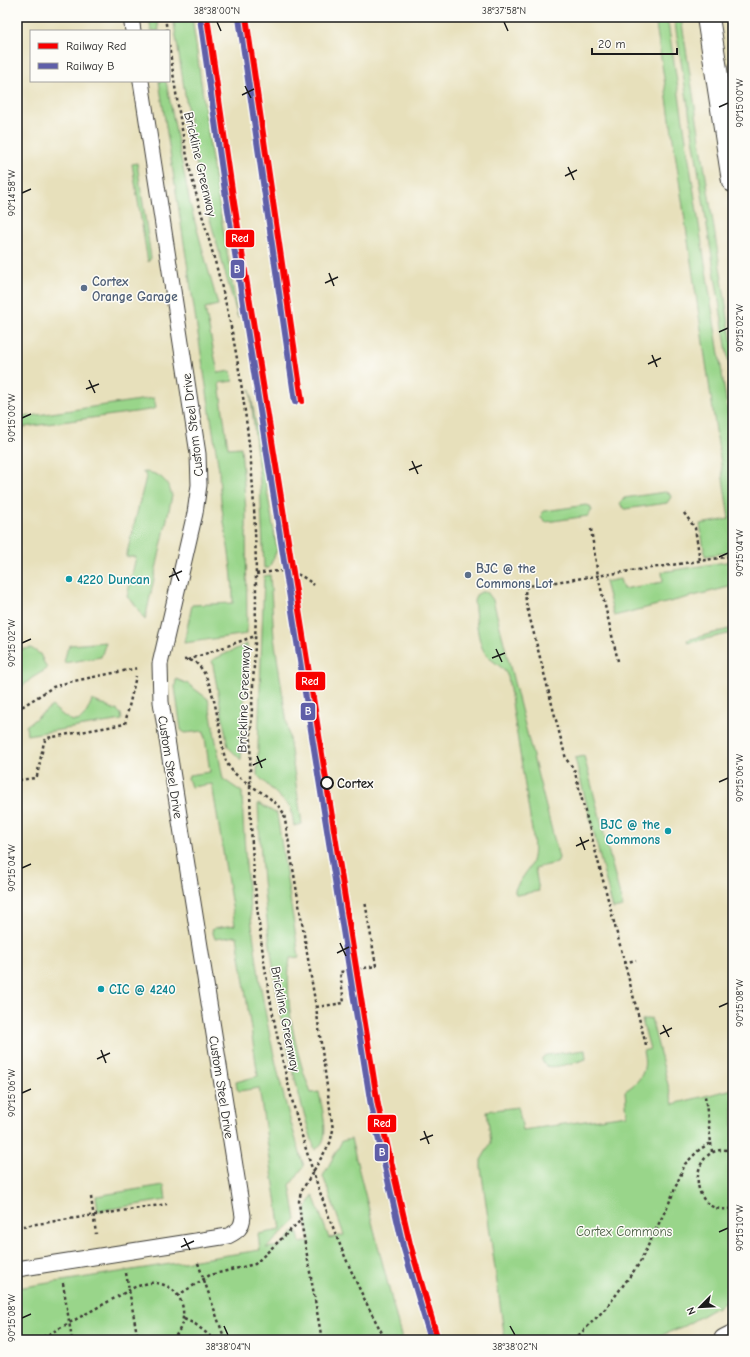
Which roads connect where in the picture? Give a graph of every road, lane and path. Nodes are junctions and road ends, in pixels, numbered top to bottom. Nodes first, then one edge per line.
1 (131, 17) edge
2 (165, 17) edge
3 (708, 17) edge
4 (133, 30) edge
5 (167, 30) edge
6 (170, 51) edge
7 (141, 82) edge
8 (733, 181) edge
9 (684, 513) dead end
10 (591, 529) dead end
11 (733, 556) edge
12 (700, 561) junction
13 (256, 574) junction
14 (598, 576) junction
15 (314, 585) dead end
16 (255, 636) junction
17 (188, 660) junction
18 (180, 661) dead end
19 (618, 661) dead end
20 (144, 667) dead end
21 (138, 668) junction
22 (17, 710) edge
23 (17, 767) edge
24 (250, 784) junction
25 (365, 901) dead end
26 (636, 960) dead end
27 (624, 963) junction
28 (316, 1007) junction
29 (646, 1045) dead end
30 (705, 1096) dead end
31 (711, 1143) junction
32 (733, 1150) edge
33 (712, 1152) junction
34 (313, 1172) junction
35 (91, 1197) dead end
36 (167, 1204) dead end
37 (733, 1208) edge
38 (93, 1215) junction
39 (301, 1221) junction
40 (17, 1227) edge
41 (96, 1235) dead end
42 (196, 1260) dead end
43 (17, 1269) edge
44 (126, 1271) dead end
45 (203, 1278) junction
46 (63, 1285) dead end
47 (129, 1290) junction
48 (177, 1296) junction
49 (184, 1319) junction
50 (70, 1323) junction
51 (733, 1336) edge
52 (38, 1340) edge
53 (72, 1340) edge
54 (138, 1340) edge
55 (172, 1340) edge
56 (215, 1340) edge
57 (225, 1340) edge
58 (322, 1340) edge
59 (386, 1340) edge
60 (574, 1340) edge
61 (725, 1340) edge

1 - 4 lane
2 - 5 path
3 - 8 street
6 - 13 path, Brickline Greenway
7 - 43 lane, Custom Steel Drive
9 - 12 path
10 - 14 path
11 - 12 path
12 - 14 path
13 - 15 path
13 - 16 path, Brickline Greenway
14 - 19 path
14 - 27 path
16 - 17 path
16 - 24 path, Brickline Greenway
17 - 18 path
17 - 24 path
20 - 21 path
21 - 22 path
21 - 23 path
24 - 28 path
24 - 34 path, Brickline Greenway
25 - 28 path
26 - 27 path
27 - 29 path
28 - 34 path
30 - 31 path
31 - 33 path
31 - 60 path
32 - 33 path
33 - 37 path
34 - 39 path
34 - 59 path, Brickline Greenway
35 - 38 path
36 - 38 path
38 - 40 path
38 - 41 path
39 - 45 path
39 - 58 path
42 - 45 path
44 - 47 path
45 - 48 path
45 - 57 path
46 - 50 path
47 - 48 path
47 - 50 path
47 - 54 path
48 - 49 path
49 - 55 path
49 - 56 path
50 - 52 path
50 - 53 path
51 - 61 street

